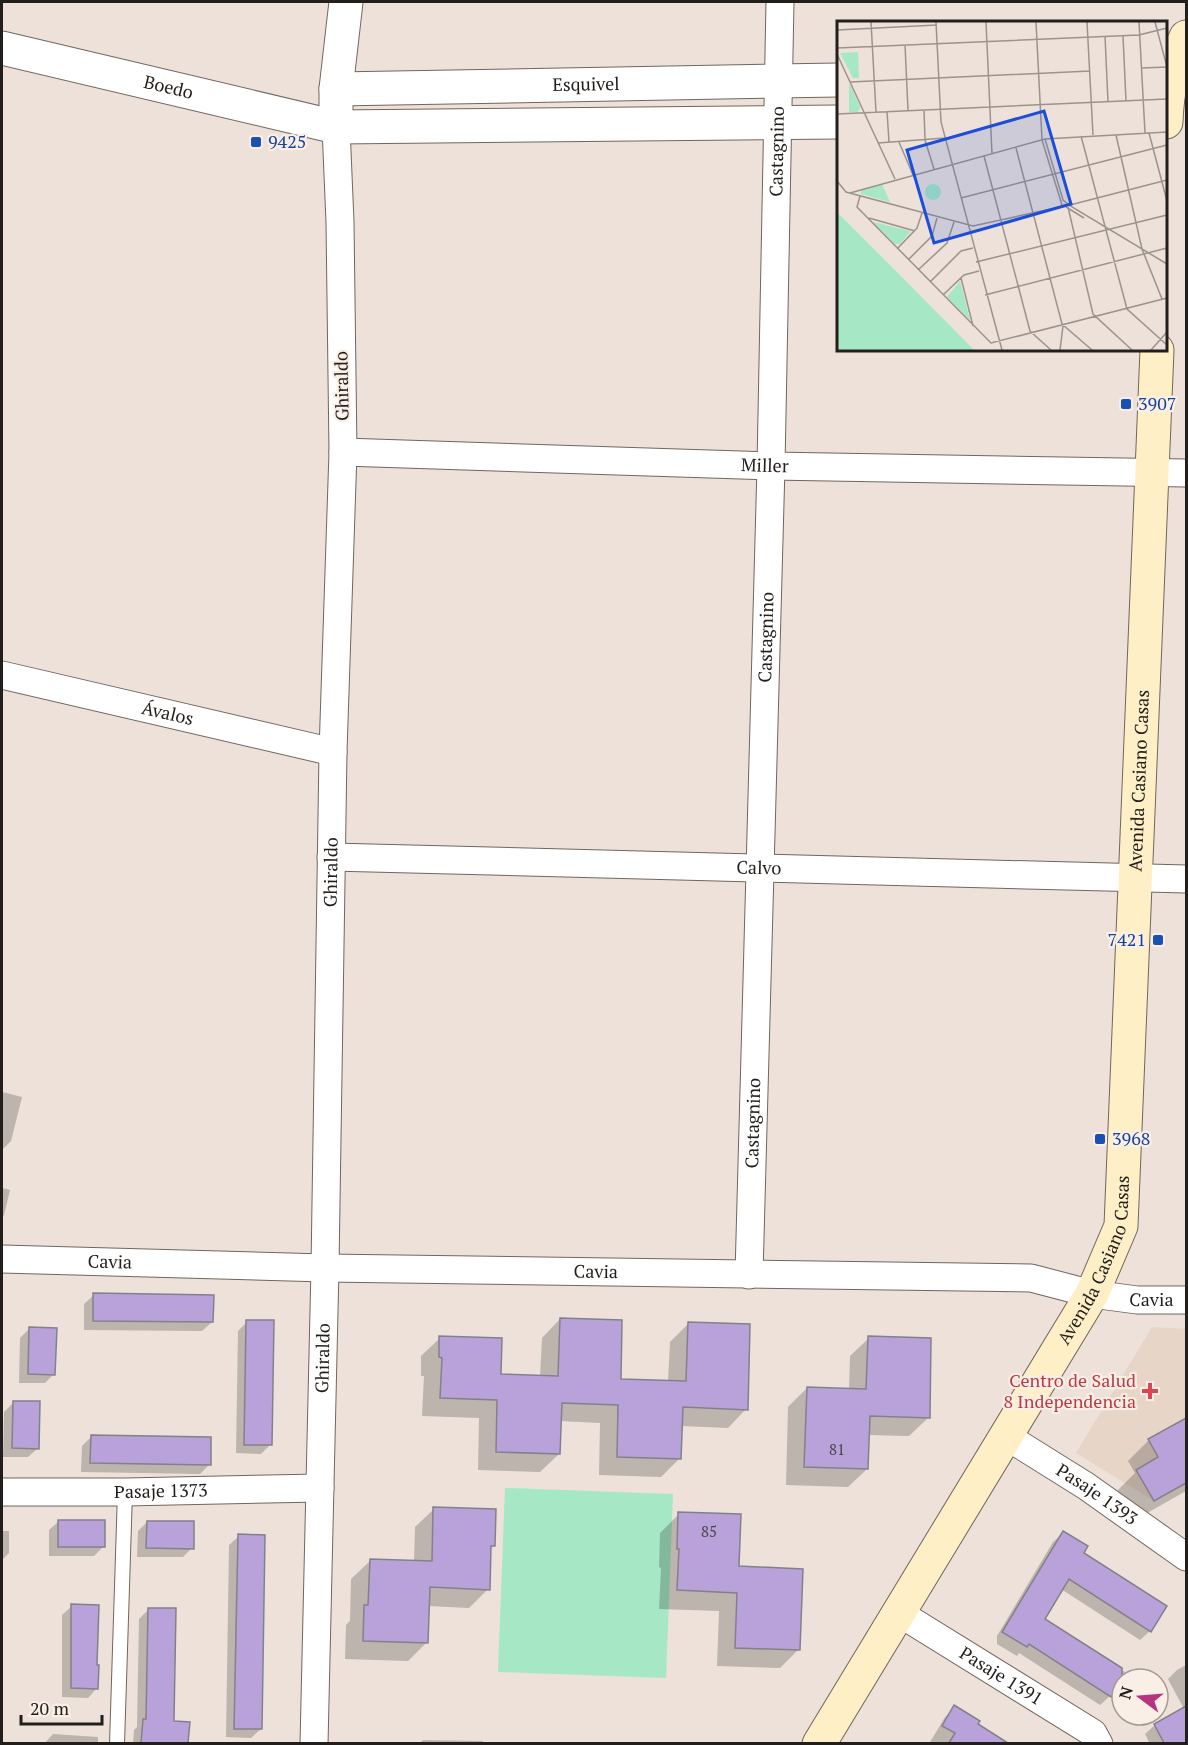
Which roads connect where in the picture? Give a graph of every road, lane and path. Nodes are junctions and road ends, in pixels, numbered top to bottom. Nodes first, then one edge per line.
1 (346, 2) edge
2 (780, 2) edge
3 (1186, 30) edge
4 (1186, 37) edge
5 (2, 48) edge
6 (1167, 48) edge
7 (837, 80) edge
8 (778, 81) junction
9 (336, 89) junction
10 (1171, 102) edge
11 (779, 122) junction
12 (837, 122) edge
13 (336, 127) junction
14 (1157, 351) edge
15 (343, 452) junction
16 (771, 466) junction
17 (1153, 472) junction
18 (1186, 473) edge
19 (2, 675) edge
20 (333, 752) junction
21 (330, 857) junction
22 (760, 869) junction
23 (1134, 878) junction
24 (1186, 879) edge
25 (2, 1259) edge
26 (325, 1268) junction
27 (749, 1275) junction
28 (1092, 1294) junction
29 (1186, 1300) edge
30 (1006, 1436) junction
31 (320, 1488) junction
32 (2, 1491) edge
33 (125, 1492) junction
34 (1186, 1557) edge
35 (899, 1612) junction
36 (117, 1743) edge
37 (314, 1743) edge
38 (819, 1743) edge
39 (1099, 1743) edge

1 - 9 street, Ghiraldo
2 - 8 street, Castagnino
3 - 6 street
4 - 10 main road
5 - 13 street, Boedo
7 - 8 street, Esquivel
8 - 9 street, Esquivel
8 - 11 street, Castagnino
9 - 13 street, Ghiraldo
11 - 12 street
11 - 13 street
11 - 16 street, Castagnino
13 - 15 street, Ghiraldo
14 - 17 main road, Avenida Casiano Casas
15 - 16 street, Miller
15 - 20 street, Ghiraldo
16 - 17 street, Miller
16 - 22 street, Castagnino
17 - 18 street, Miller
17 - 23 main road, Avenida Casiano Casas
19 - 20 street, Ávalos
20 - 21 street, Ghiraldo
21 - 22 street, Calvo
21 - 26 street, Ghiraldo
22 - 23 street, Calvo
22 - 27 street, Castagnino
23 - 24 street, Calvo
23 - 28 main road, Avenida Casiano Casas
25 - 26 street, Cavia
26 - 27 street, Cavia
26 - 31 street, Ghiraldo
27 - 28 street, Cavia
28 - 29 street, Cavia
28 - 30 main road, Avenida Casiano Casas
30 - 34 street, Pasaje 1393
30 - 35 main road, Avenida Casiano Casas
31 - 33 street, Pasaje 1373
31 - 37 street, Ghiraldo
32 - 33 street, Pasaje 1373
33 - 36 lane
35 - 38 main road, Avenida Casiano Casas
35 - 39 street, Pasaje 1391

